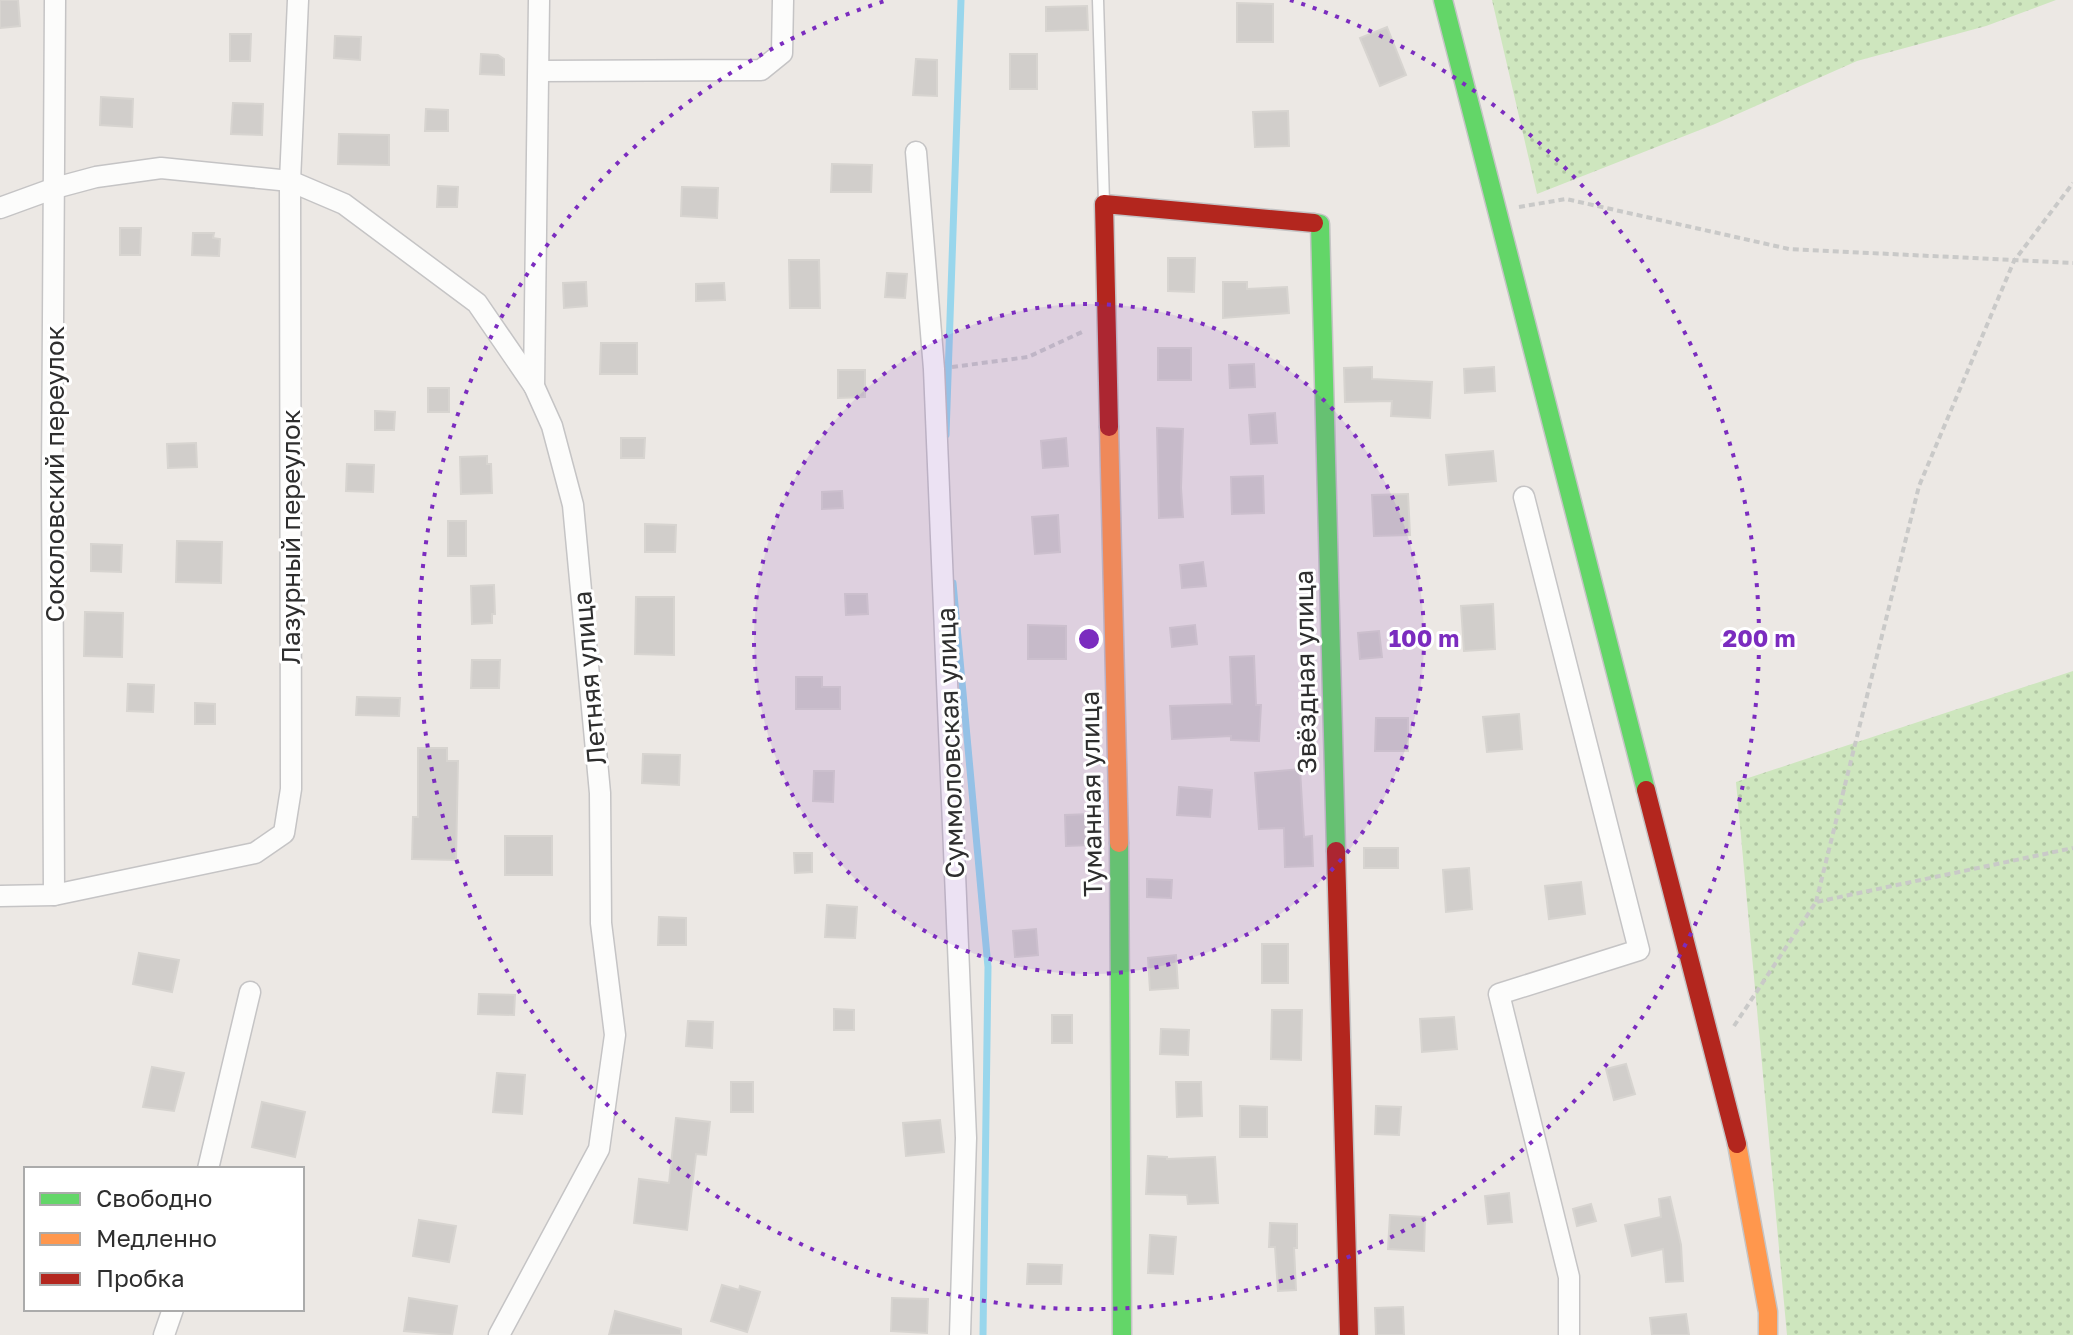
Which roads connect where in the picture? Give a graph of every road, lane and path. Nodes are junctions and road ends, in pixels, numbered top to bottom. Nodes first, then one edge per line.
1 (55, 0) edge
2 (298, 0) edge
3 (539, 0) edge
4 (783, 0) edge
5 (1098, 0) edge
6 (1443, 0) edge
7 (539, 71) junction
8 (916, 152) dead end
9 (290, 181) junction
10 (2073, 183) edge
11 (55, 188) junction
12 (1104, 204) junction
13 (0, 208) edge
14 (1497, 211) junction
15 (2014, 261) junction
16 (2073, 263) edge
17 (1107, 321) junction
18 (957, 366) dead end
19 (534, 386) junction
20 (1524, 497) dead end
21 (2073, 848) edge
22 (54, 895) junction
23 (0, 896) edge
24 (1816, 902) junction
25 (250, 992) dead end
26 (1714, 1054) junction
27 (208, 1167) edge
28 (172, 1311) edge
29 (164, 1335) edge
30 (499, 1335) edge
31 (960, 1335) edge
32 (1122, 1335) edge
33 (1349, 1335) edge
34 (1569, 1335) edge
35 (1768, 1335) edge

1 - 11 street, Соколовский переулок
2 - 9 street, Лазурный переулок
3 - 7 street, Летняя улица
4 - 7 street
5 - 12 lane
6 - 14 street
7 - 19 street, Летняя улица
8 - 31 street, Суммоловская улица
9 - 11 street
9 - 19 street
9 - 22 street, Лазурный переулок
10 - 15 path
11 - 13 street
11 - 22 street, Соколовский переулок
12 - 17 street, Туманная улица
12 - 33 street, Звёздная улица
14 - 15 path
14 - 26 street
15 - 16 path
15 - 24 path
17 - 18 path
17 - 32 street, Туманная улица
19 - 30 street, Летняя улица
20 - 34 street
21 - 24 path
22 - 23 street
24 - 26 path
25 - 27 street
26 - 35 street
28 - 29 street

